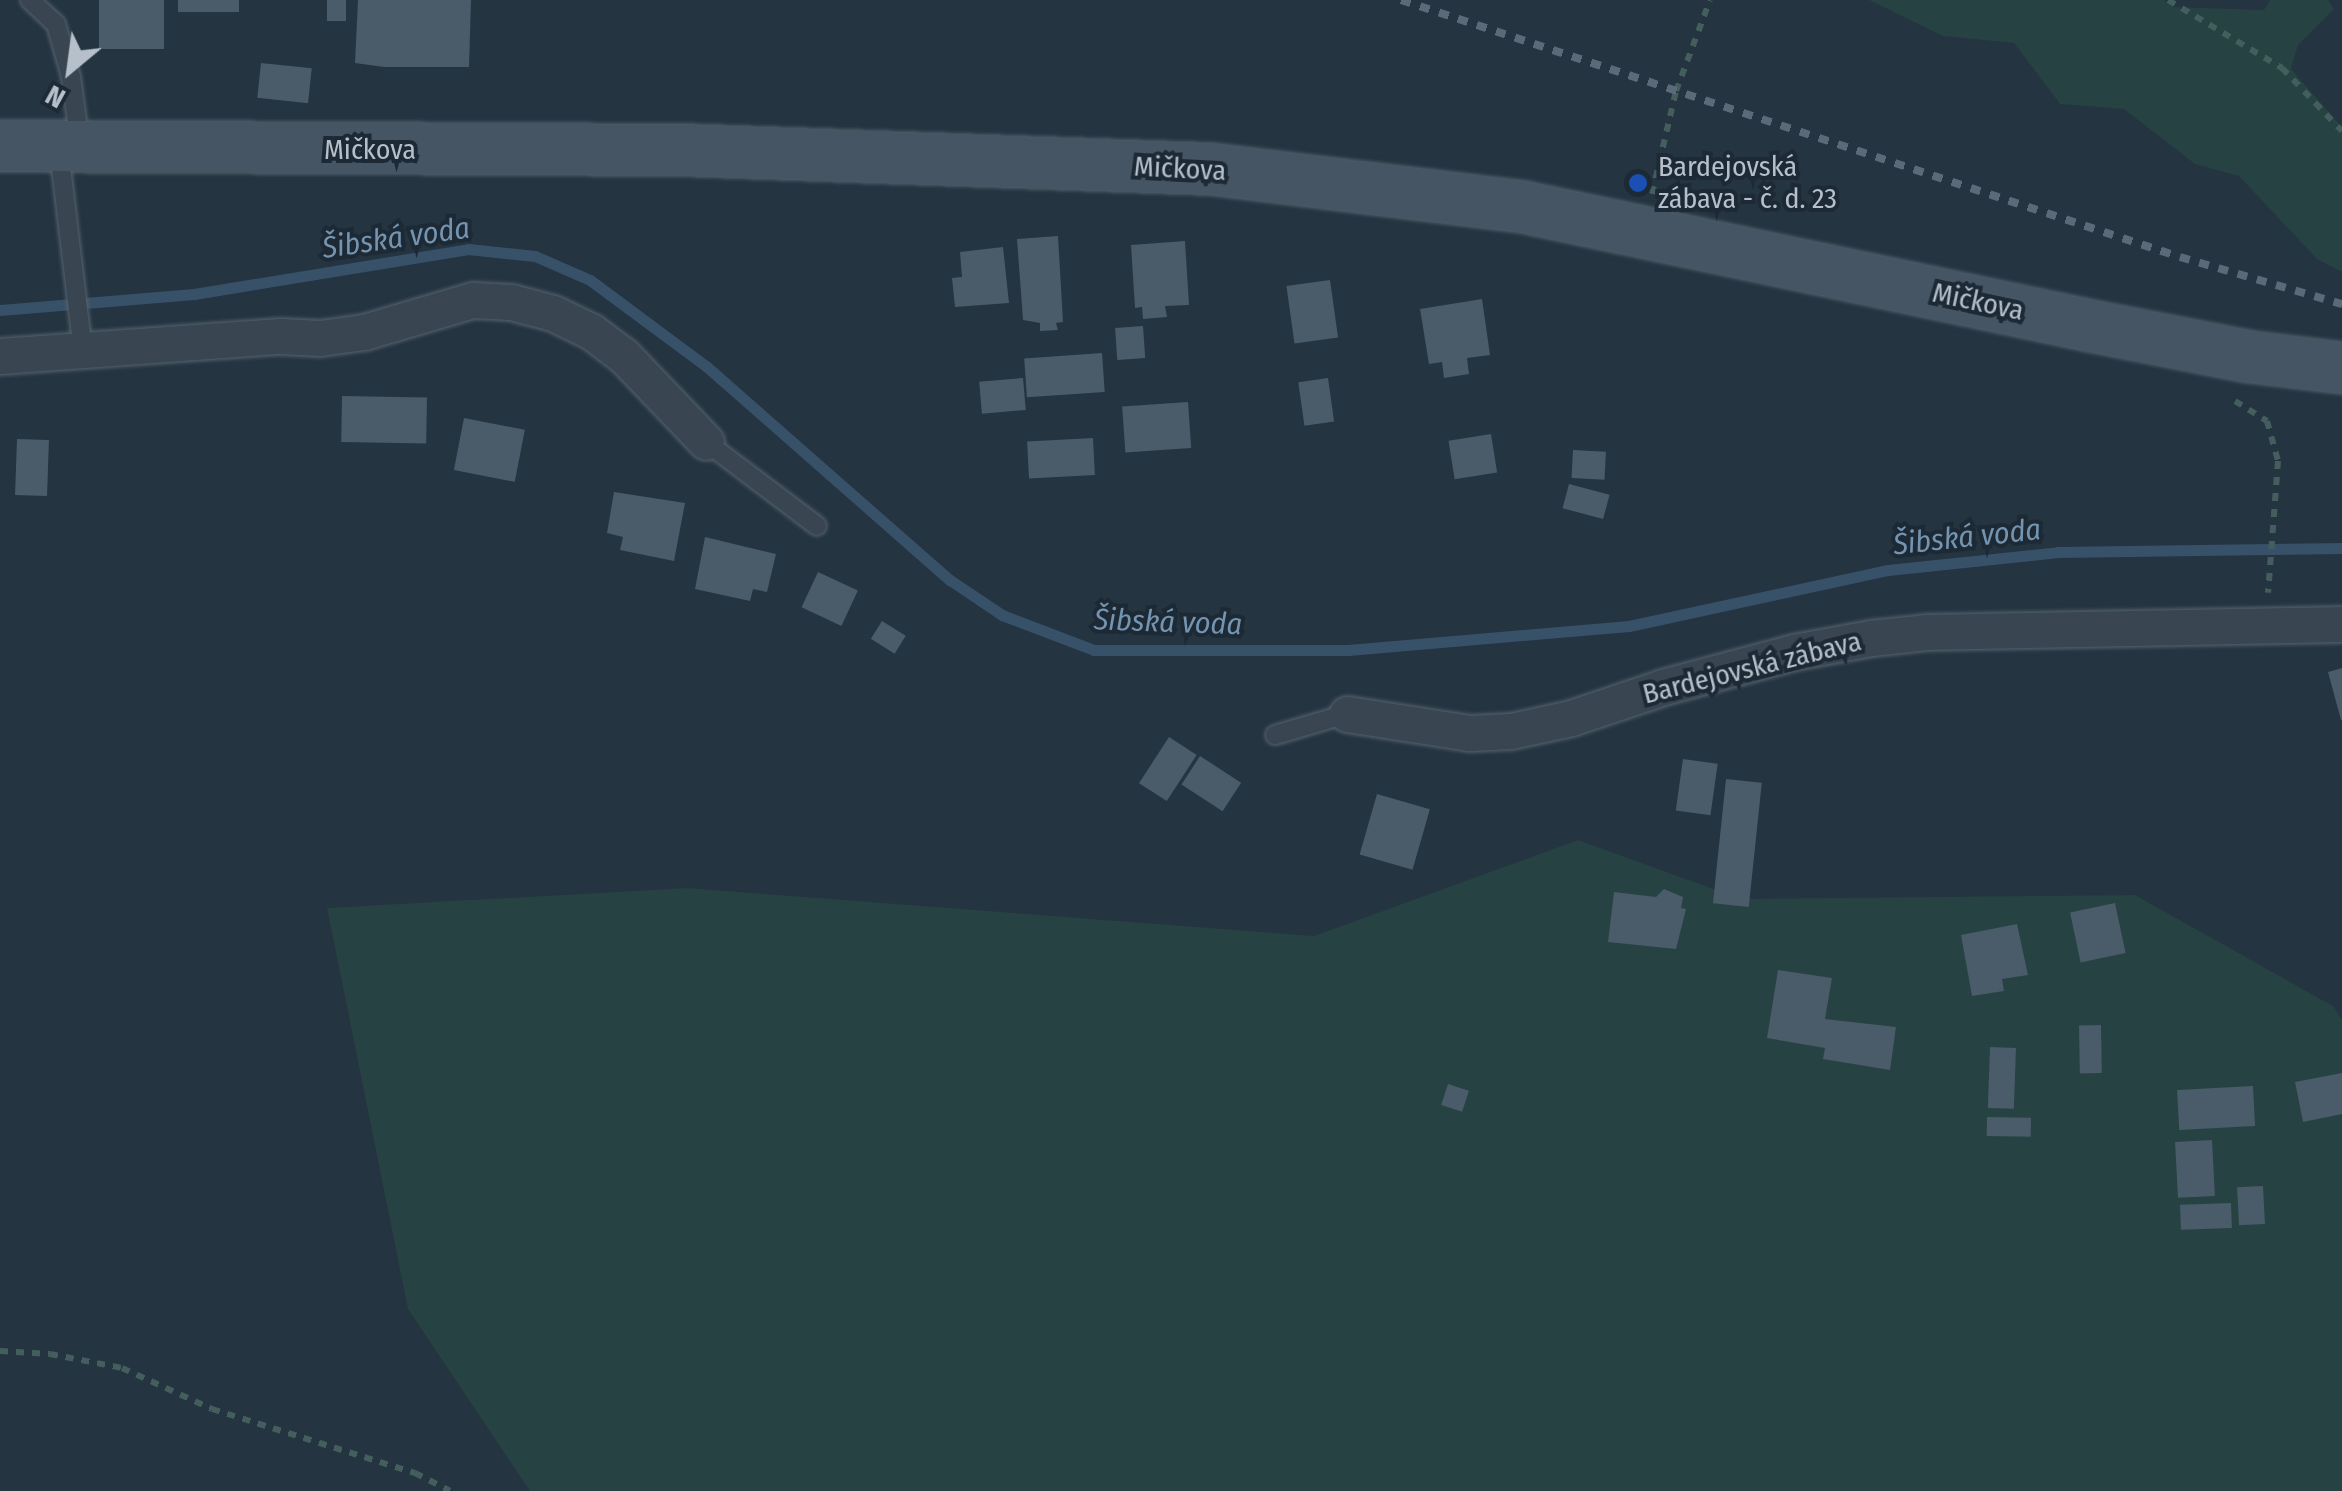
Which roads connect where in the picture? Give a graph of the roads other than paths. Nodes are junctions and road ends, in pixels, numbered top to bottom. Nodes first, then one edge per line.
1 (30, 0) edge
2 (0, 146) edge
3 (70, 149) junction
4 (82, 340) junction
5 (0, 356) edge
6 (2342, 368) edge
7 (706, 442) joint
8 (817, 526) dead end
9 (2342, 624) edge
10 (1347, 714) joint
11 (1275, 735) dead end

1 - 3 lane
2 - 3 main road, Mičkova
3 - 4 lane
3 - 6 main road, Mičkova
4 - 5 street
4 - 7 street
7 - 8 lane
9 - 10 street, Bardejovská zábava
10 - 11 lane

